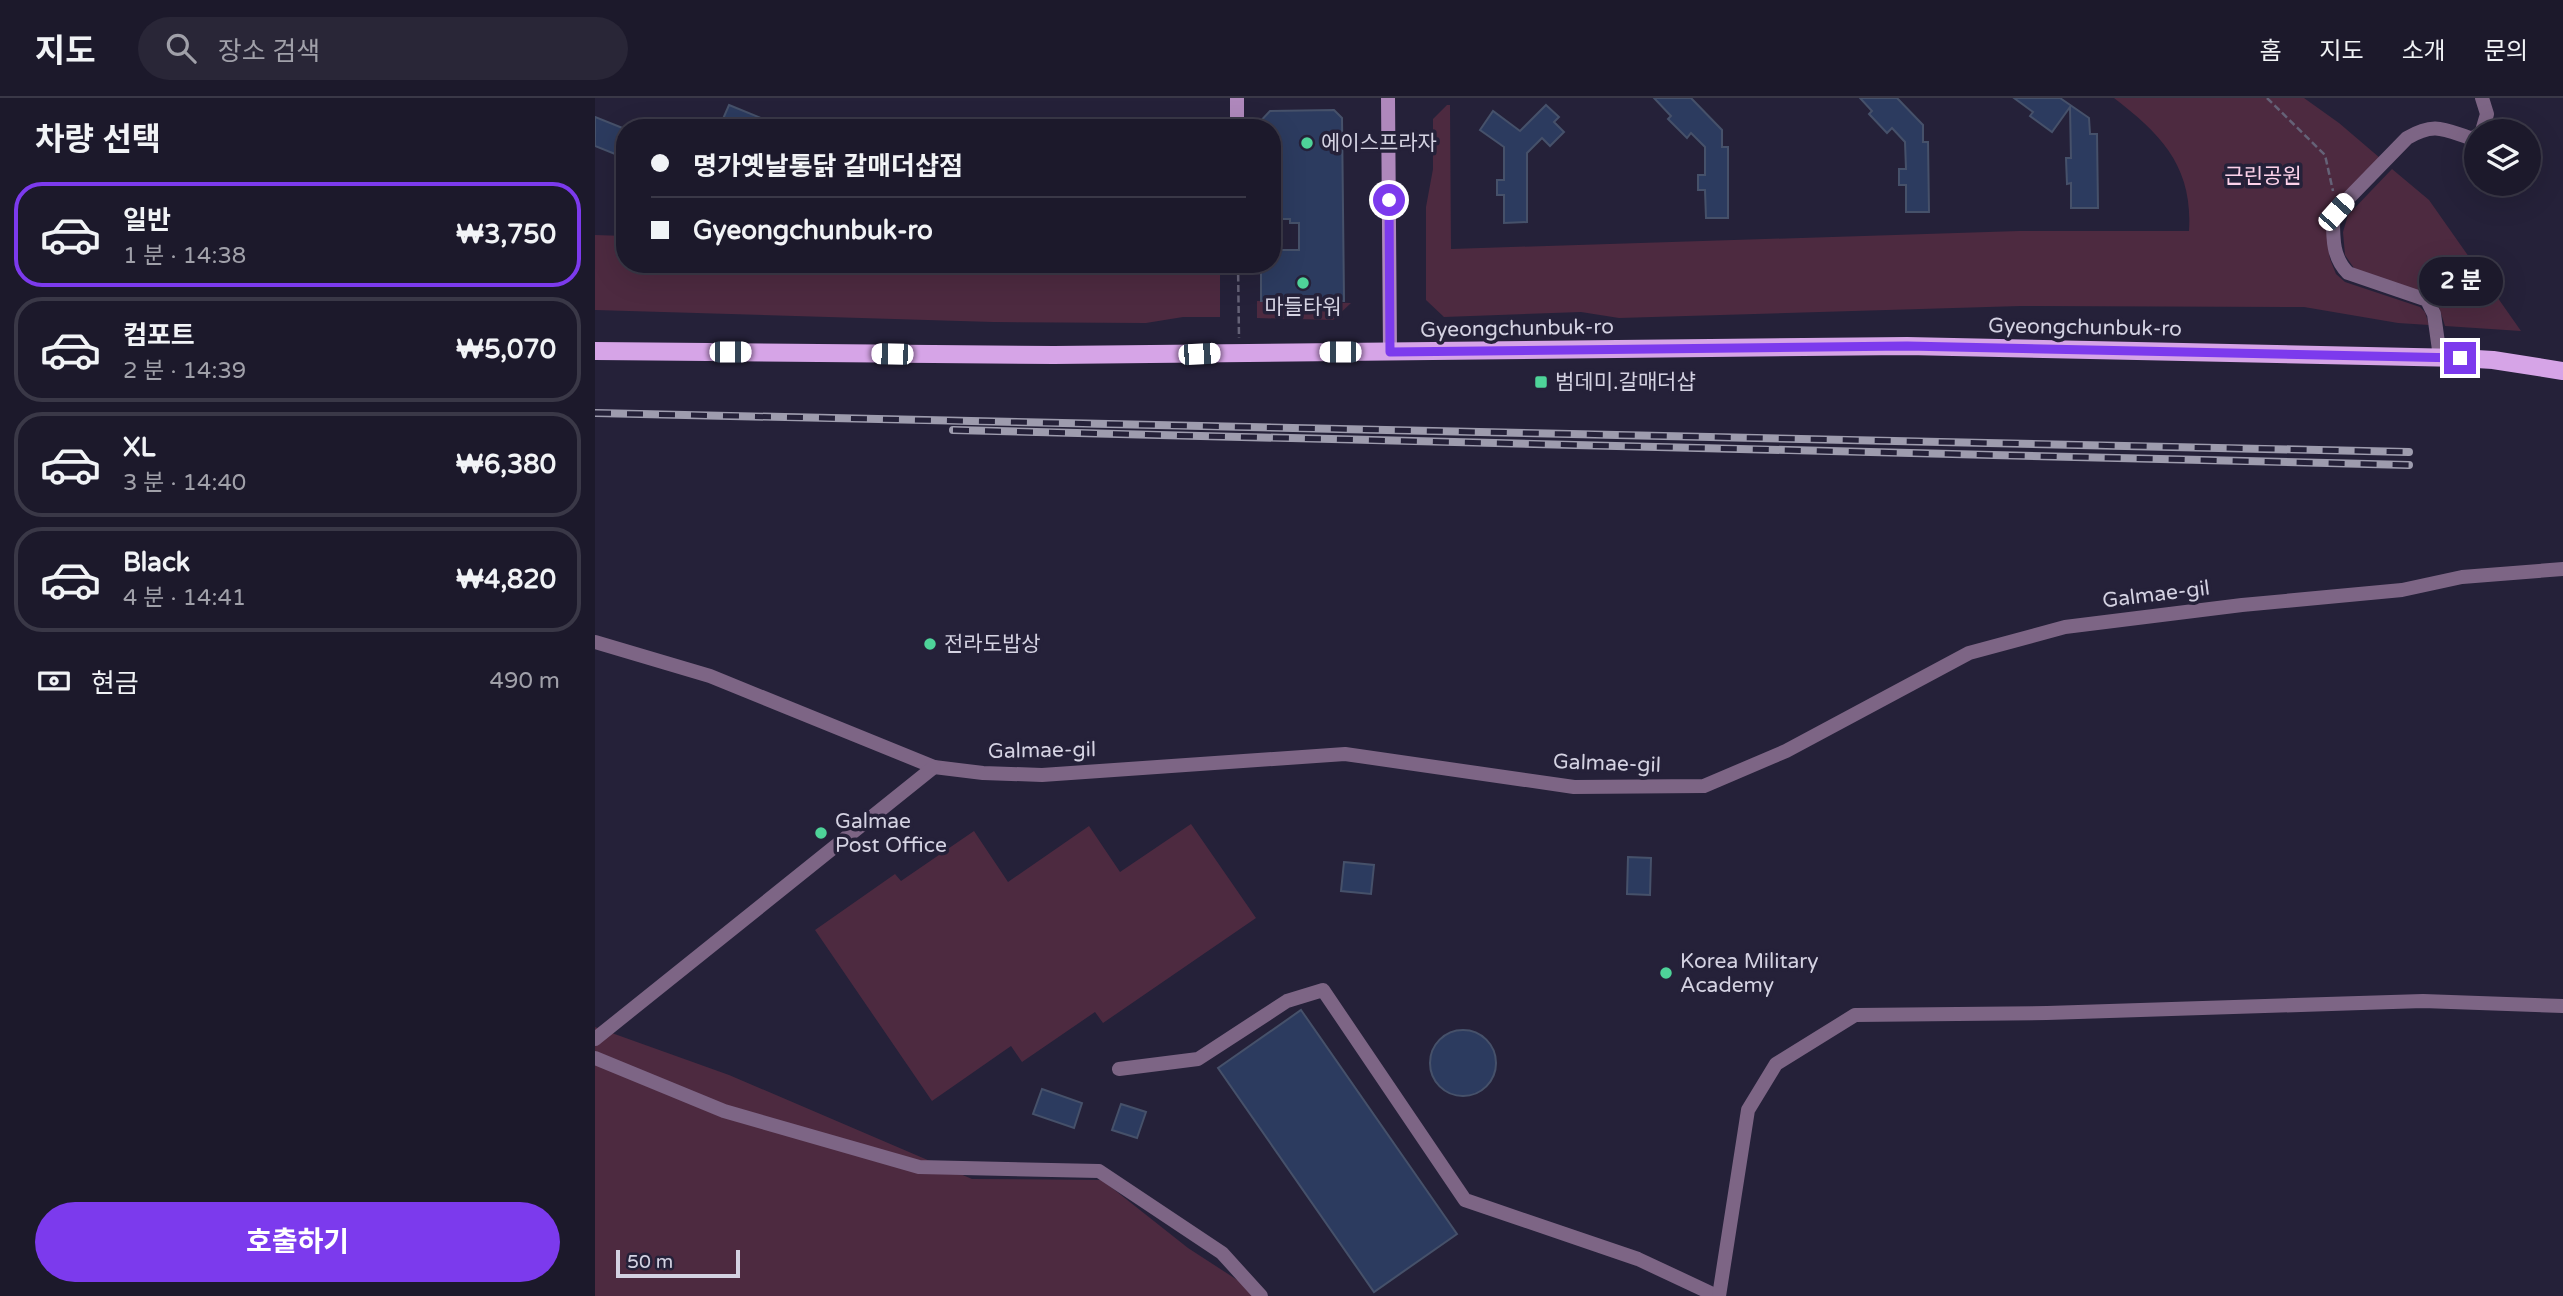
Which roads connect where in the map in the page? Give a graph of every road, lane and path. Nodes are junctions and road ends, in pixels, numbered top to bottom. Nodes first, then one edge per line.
1 (1237, 98) edge
2 (1388, 98) edge
3 (2267, 98) edge
4 (2482, 98) edge
5 (1237, 119) edge
6 (2486, 119) edge
7 (2464, 135) edge
8 (2336, 212) junction
9 (1238, 273) edge
10 (595, 351) edge
11 (1239, 352) junction
12 (1390, 352) junction
13 (2439, 357) junction
14 (2563, 371) edge
15 (2563, 569) edge
16 (595, 642) edge
17 (933, 767) junction
18 (2563, 1006) edge
19 (595, 1039) edge
20 (595, 1058) edge
21 (1119, 1069) dead end
22 (1261, 1296) edge
23 (1718, 1296) edge

1 - 5 street
2 - 12 street
3 - 8 path
4 - 6 street
7 - 8 street
8 - 13 street
9 - 11 path
10 - 11 main road, Gyeongchunbuk-ro
11 - 12 main road, Gyeongchunbuk-ro
12 - 13 main road, Gyeongchunbuk-ro
13 - 14 main road, Gyeongchunbuk-ro
15 - 17 street, Galmae-gil
16 - 17 street, Galmae-gil
17 - 19 street
18 - 23 street
20 - 22 street
21 - 23 street

